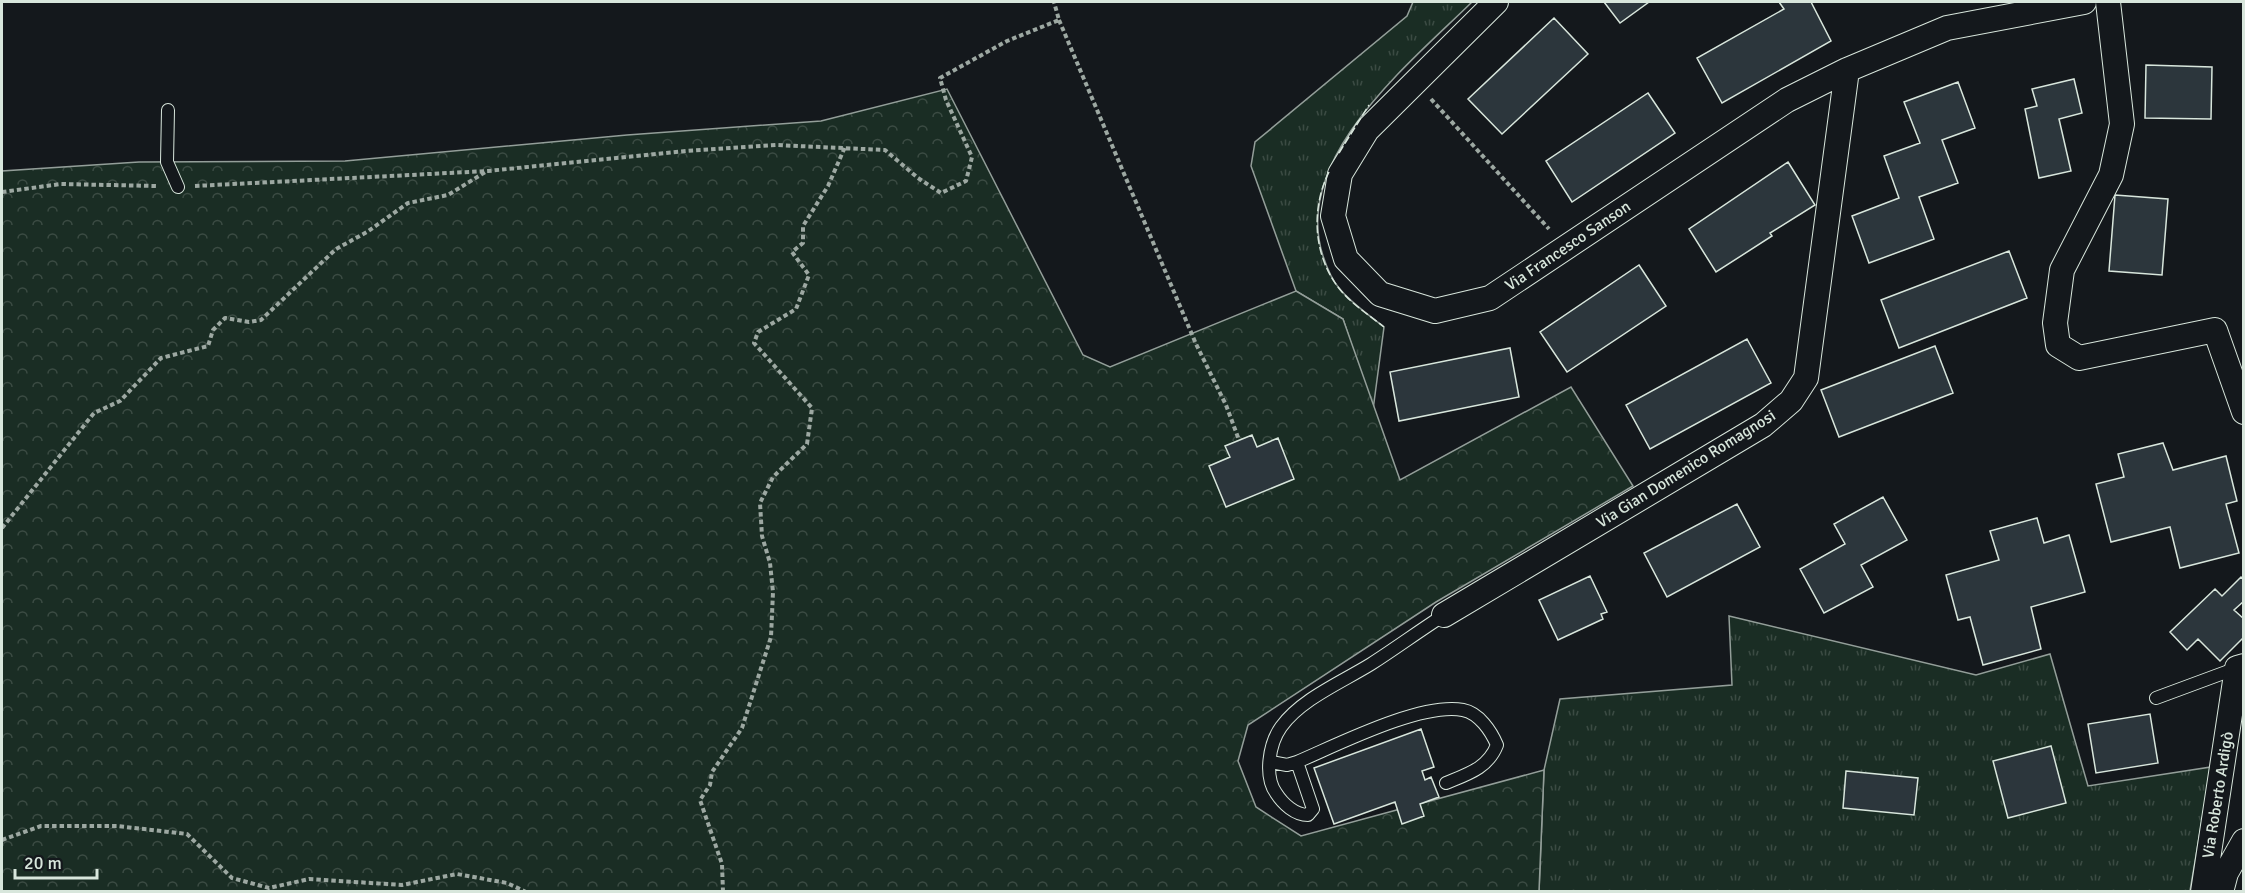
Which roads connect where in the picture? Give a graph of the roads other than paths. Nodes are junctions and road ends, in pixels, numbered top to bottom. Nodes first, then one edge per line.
1 (1496, 2) edge
2 (2084, 2) edge
3 (2108, 2) edge
4 (1847, 70) junction
5 (168, 110) dead end
6 (178, 187) road end
7 (2244, 412) edge
8 (1444, 615) joint
9 (2240, 667) edge
10 (2157, 698) dead end
11 (1271, 762) junction
12 (1297, 762) junction
13 (1446, 783) dead end
14 (2244, 841) edge
15 (2203, 891) edge
16 (2221, 891) edge

1 - 4 street, Via Francesco Sanson
2 - 4 street, Via Francesco Sanson
3 - 7 street
4 - 8 street, Via Gian Domenico Romagnosi
5 - 6 lane
8 - 11 lane
9 - 10 lane
9 - 15 street, Via Roberto Ardigò
11 - 12 lane
11 - 12 lane
12 - 13 lane
14 - 16 street

